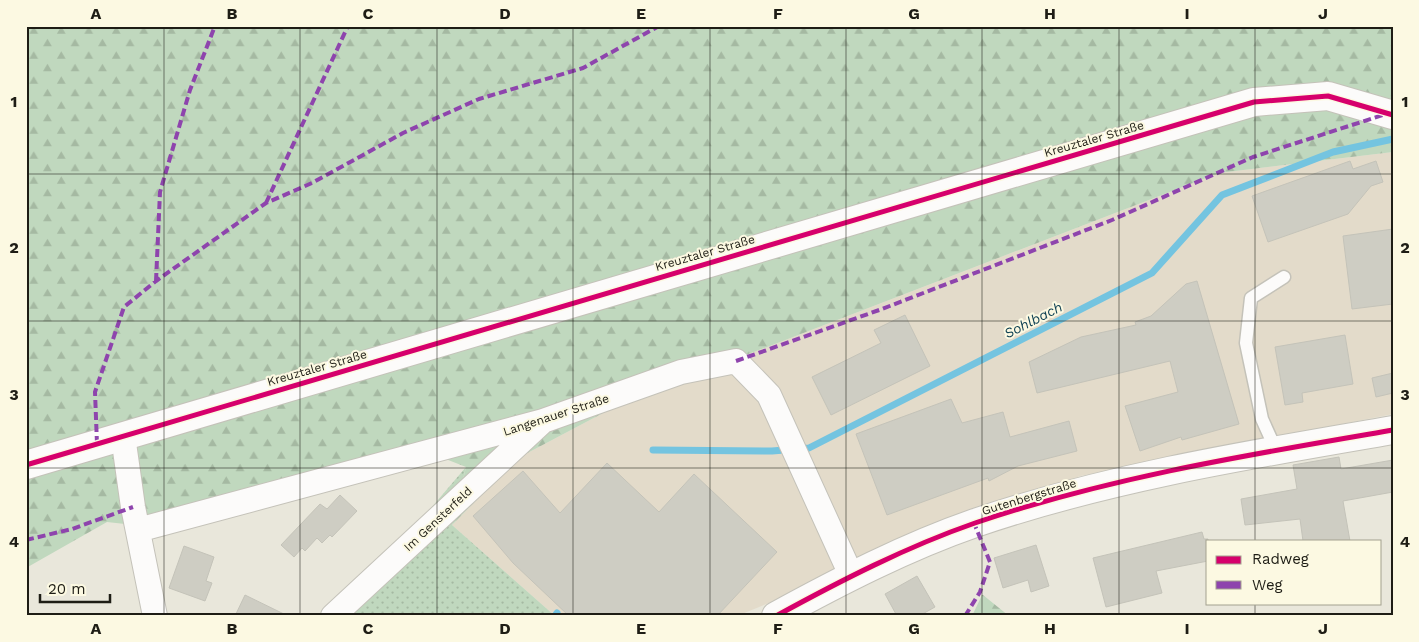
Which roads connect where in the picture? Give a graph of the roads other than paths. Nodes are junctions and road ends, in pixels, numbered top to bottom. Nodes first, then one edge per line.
1 (1393, 115) edge
2 (1284, 277) dead end
3 (542, 421) junction
4 (1393, 430) edge
5 (123, 436) junction
6 (1276, 450) junction
7 (26, 465) edge
8 (138, 530) junction
9 (851, 575) junction
10 (155, 616) edge
11 (333, 616) edge
12 (776, 616) edge

1 - 5 street, Kreuztaler Straße
2 - 6 lane
3 - 8 street, Langenauer Straße
3 - 9 street, Langenauer Straße
3 - 11 street, Im Gensterfeld
4 - 6 street, Gutenbergstraße
5 - 7 street, Kreuztaler Straße
5 - 8 street
6 - 9 street, Gutenbergstraße
8 - 10 street
9 - 12 street, Gutenbergstraße

